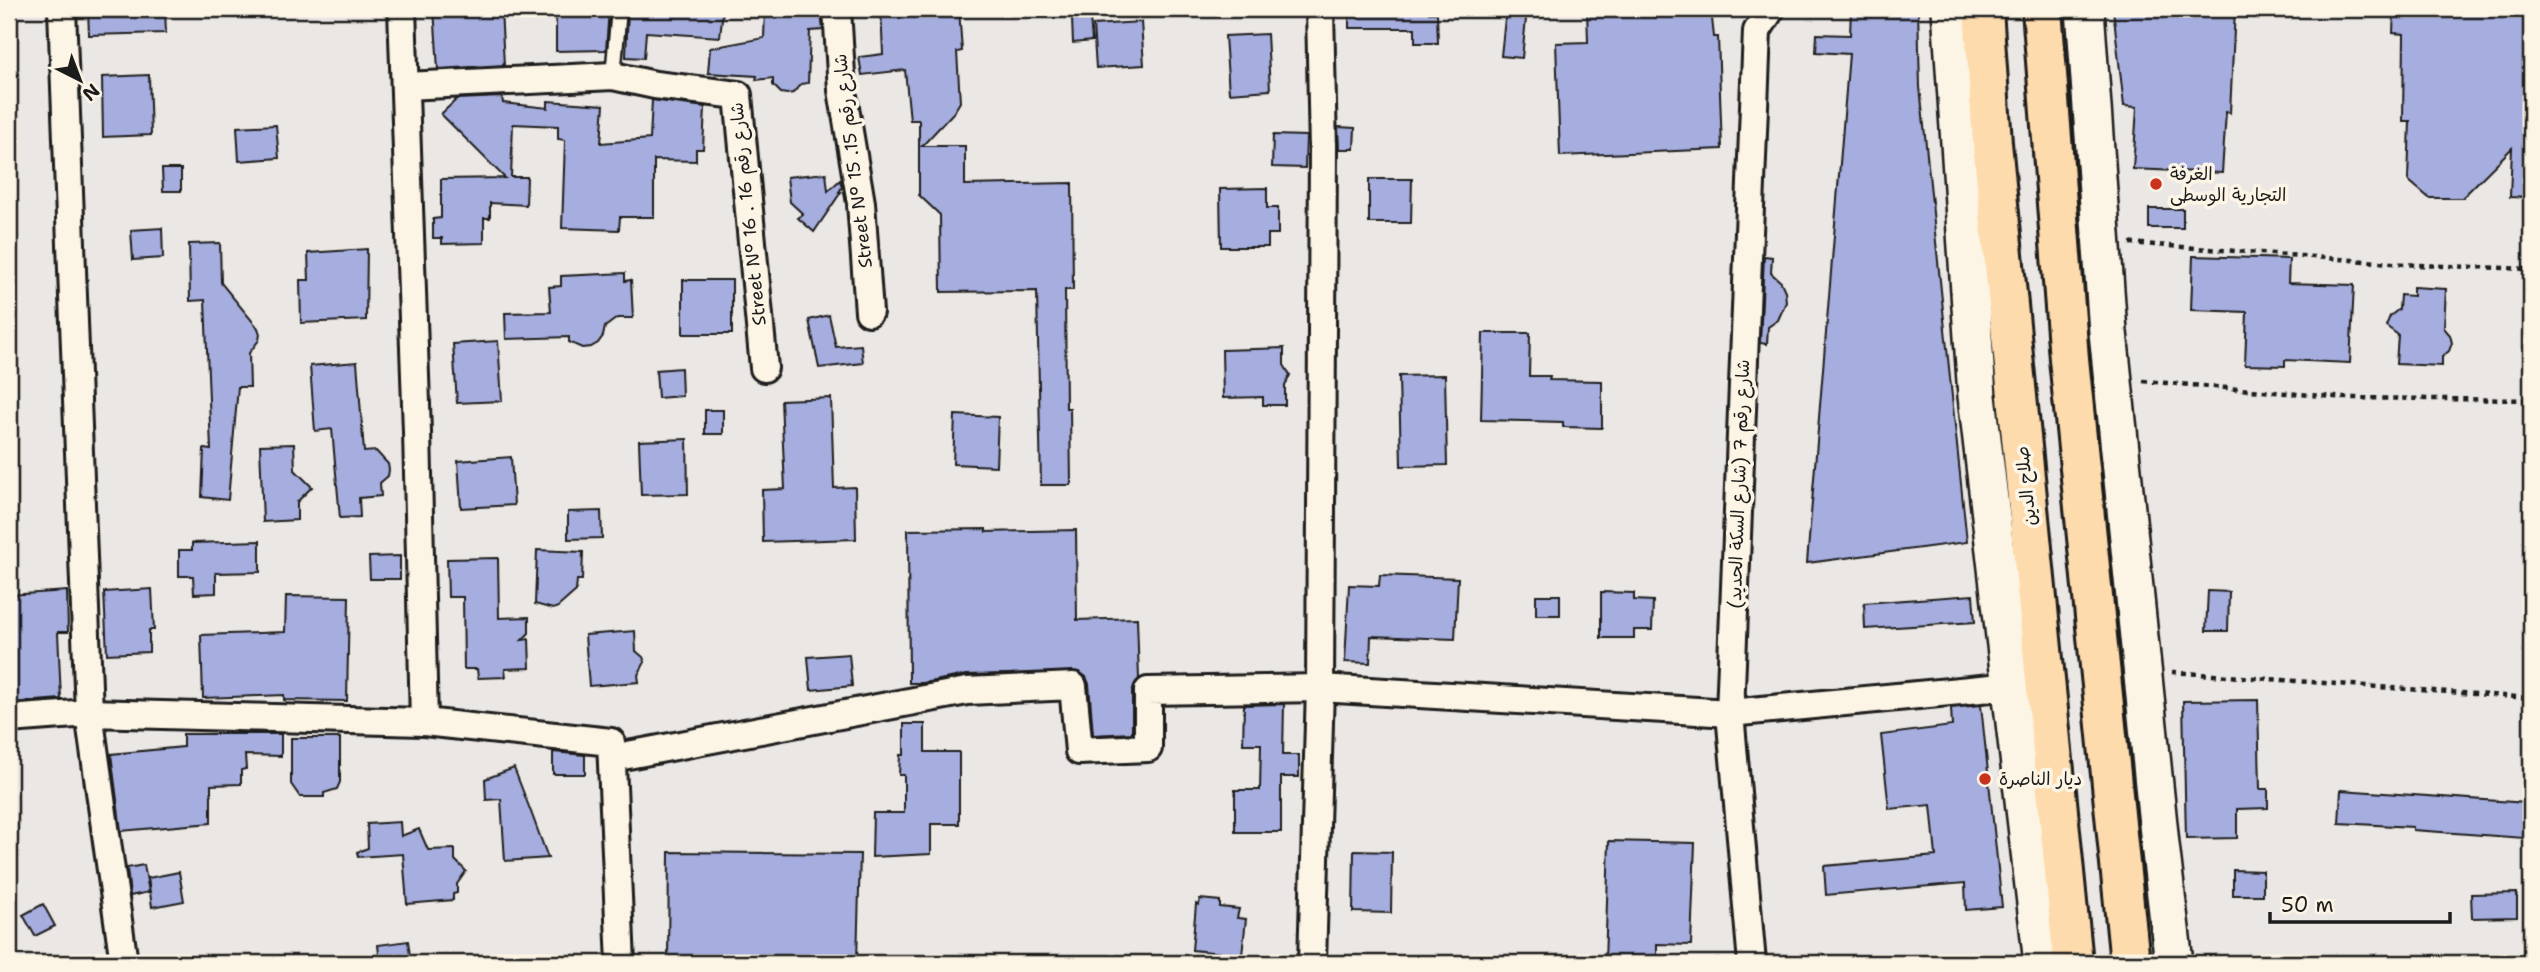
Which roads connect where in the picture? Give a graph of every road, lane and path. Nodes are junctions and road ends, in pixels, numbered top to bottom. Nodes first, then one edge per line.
1 (62, 9) edge
2 (402, 9) edge
3 (618, 9) edge
4 (837, 9) edge
5 (1320, 9) edge
6 (1771, 9) edge
7 (1951, 9) edge
8 (1983, 9) edge
9 (2042, 9) edge
10 (2085, 9) edge
11 (1970, 48) junction
12 (613, 76) junction
13 (406, 86) junction
14 (2101, 241) junction
15 (2531, 269) edge
16 (869, 312) dead end
17 (764, 368) dead end
18 (2114, 379) junction
19 (2531, 400) edge
20 (2143, 670) junction
21 (2012, 686) junction
22 (1320, 688) junction
23 (2531, 698) edge
24 (89, 713) junction
25 (1730, 713) junction
26 (9, 719) edge
27 (424, 722) junction
28 (612, 758) junction
29 (2124, 905) junction
30 (2068, 910) junction
31 (124, 963) edge
32 (621, 963) edge
33 (1311, 963) edge
34 (1752, 963) edge
35 (2043, 963) edge
36 (2073, 963) edge
37 (2130, 963) edge
38 (2174, 963) edge

1 - 24 street
2 - 13 street
3 - 12 lane
4 - 16 street, Street N° 15 .شارع رقم 15
5 - 22 street
6 - 25 street, شارع رقم 7 (شارع السكة الحديد)
7 - 11 street
8 - 11 highway, صلاح الدين
9 - 29 highway
10 - 14 street
11 - 21 street
11 - 30 highway, صلاح الدين
12 - 13 street, Street N° 16 . شارع رقم 16
12 - 17 street, Street N° 16 . شارع رقم 16
13 - 27 street
14 - 15 path
14 - 18 street
18 - 19 path
18 - 20 street
20 - 23 path
20 - 38 street
21 - 25 street
21 - 35 street
22 - 25 street
22 - 28 street
22 - 33 street
24 - 26 street
24 - 27 street
24 - 31 street
25 - 34 street, شارع رقم 7 (شارع السكة الحديد)
27 - 28 street
28 - 32 street
29 - 30 highway
29 - 37 highway
30 - 36 highway, صلاح الدين

